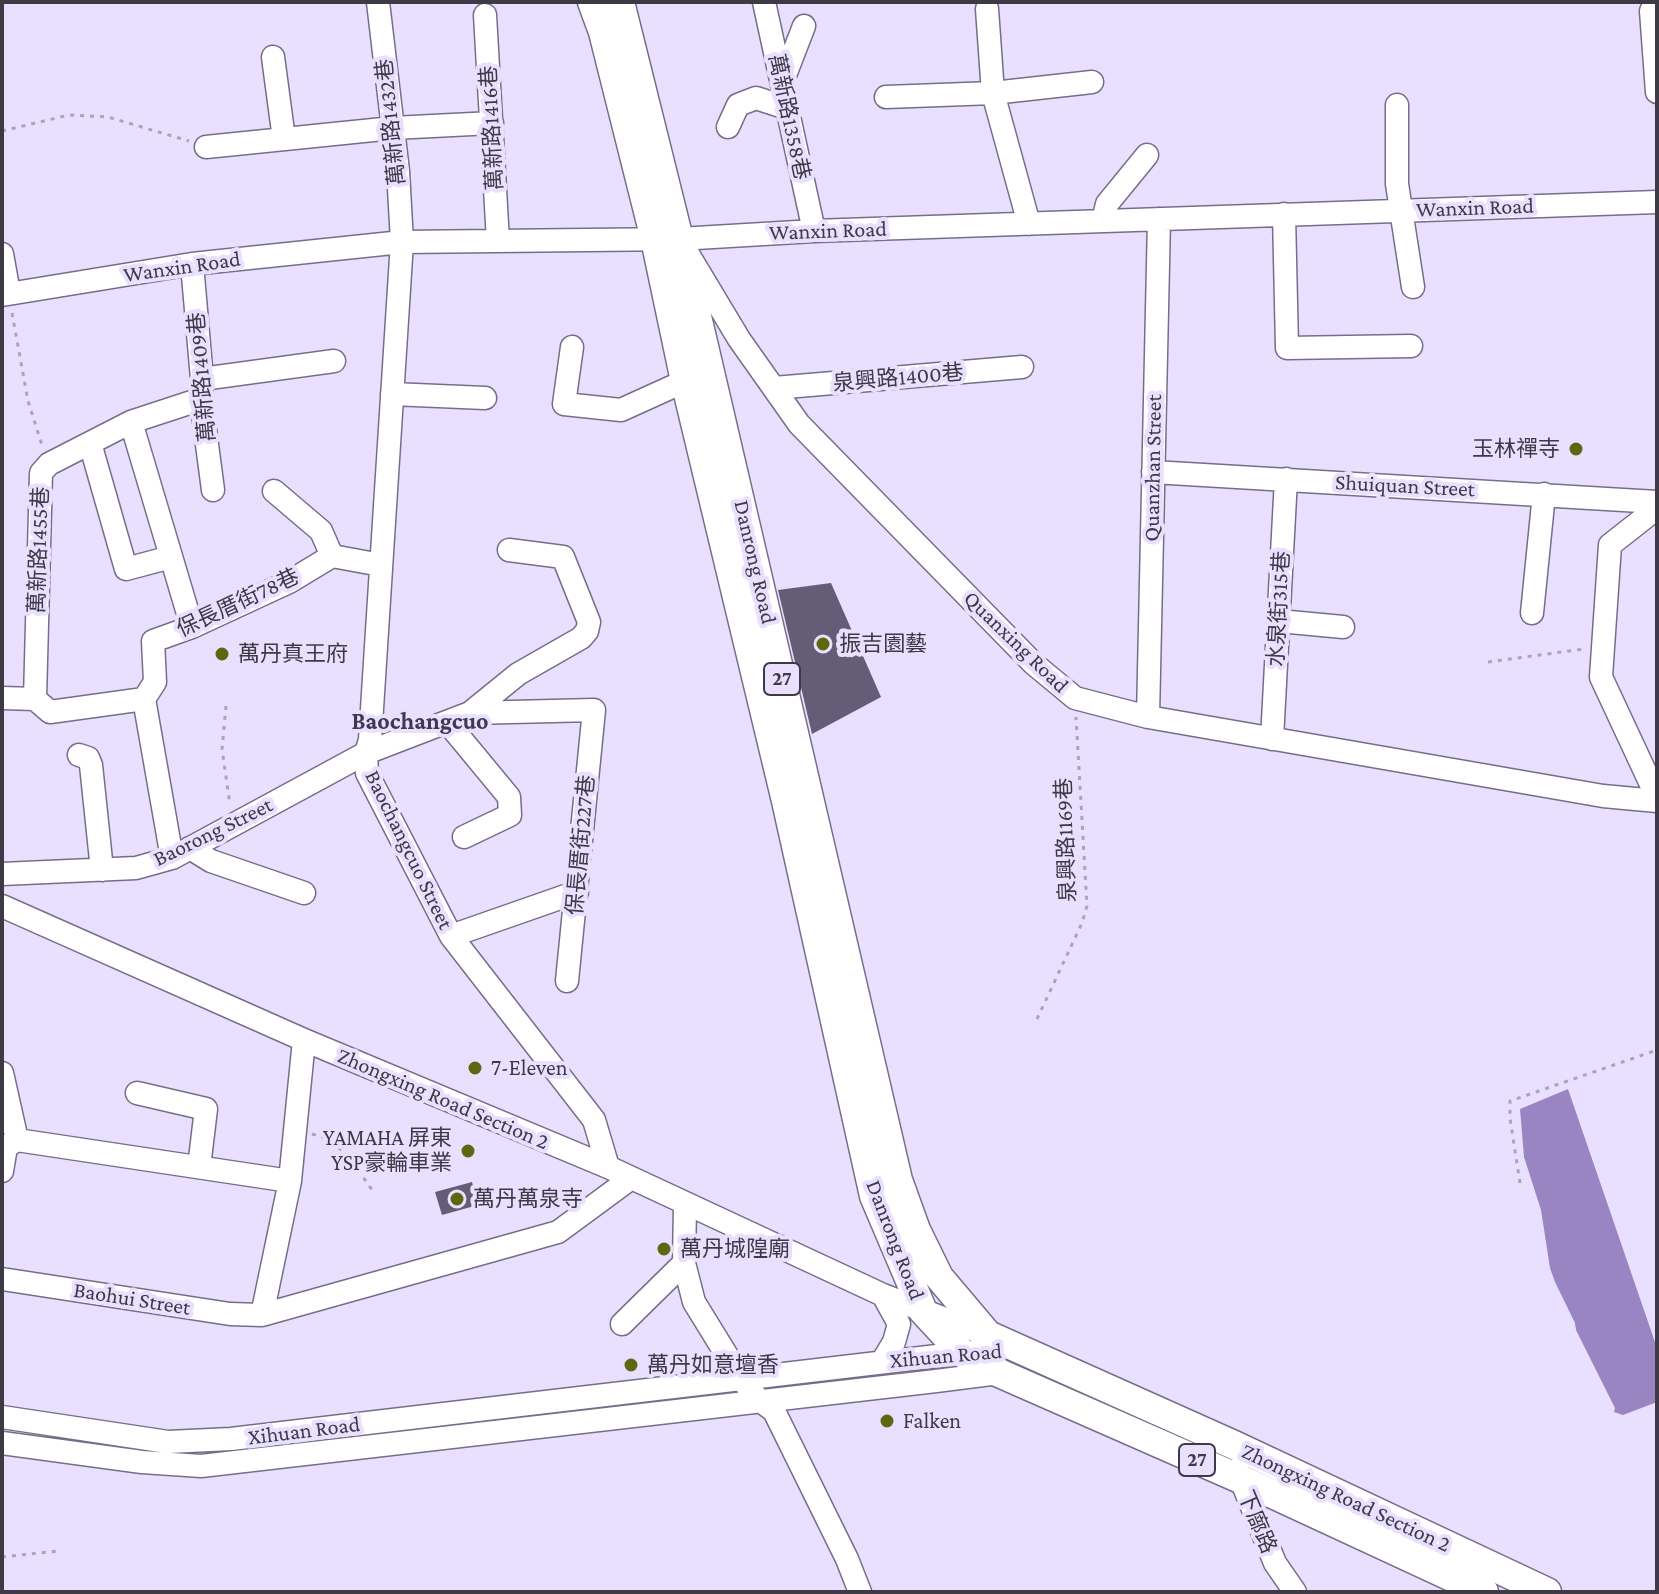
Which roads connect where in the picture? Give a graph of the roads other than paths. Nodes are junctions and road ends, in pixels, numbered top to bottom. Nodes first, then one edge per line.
1 (378, 2) edge
2 (592, 2) edge
3 (620, 2) edge
4 (764, 2) edge
5 (1656, 2) edge
6 (987, 9) dead end
7 (485, 15) dead end
8 (804, 26) dead end
9 (273, 57) dead end
10 (1092, 82) dead end
11 (782, 83) junction
12 (1657, 92) edge
13 (993, 93) junction
14 (886, 97) dead end
15 (1397, 105) dead end
16 (787, 108) junction
17 (492, 123) junction
18 (728, 127) dead end
19 (393, 128) junction
20 (284, 139) junction
21 (206, 147) road end
22 (1147, 155) dead end
23 (1657, 202) edge
24 (1401, 210) junction
25 (1284, 214) junction
26 (1159, 219) junction
27 (1103, 221) junction
28 (1029, 224) junction
29 (814, 231) junction
30 (667, 239) junction
31 (498, 241) junction
32 (402, 242) junction
33 (2, 254) edge
34 (192, 264) junction
35 (1413, 287) dead end
36 (6, 294) edge
37 (1411, 346) dead end
38 (572, 347) dead end
39 (334, 361) dead end
40 (1022, 367) dead end
41 (685, 381) junction
42 (774, 388) junction
43 (202, 389) junction
44 (392, 394) junction
45 (485, 398) dead end
46 (131, 422) junction
47 (90, 443) junction
48 (1153, 472) junction
49 (1286, 479) junction
50 (213, 490) dead end
51 (274, 491) dead end
52 (1544, 494) junction
53 (1657, 502) edge
54 (1657, 508) edge
55 (509, 550) dead end
56 (332, 556) junction
57 (171, 557) junction
58 (381, 565) junction
59 (1532, 613) dead end
60 (1279, 621) junction
61 (192, 627) junction
62 (1343, 627) dead end
63 (2, 698) edge
64 (35, 699) junction
65 (144, 699) junction
66 (470, 713) junction
67 (1148, 717) junction
68 (447, 722) junction
69 (1272, 739) junction
70 (366, 753) junction
71 (79, 755) dead end
72 (797, 798) junction
73 (1657, 799) edge
74 (464, 837) dead end
75 (181, 853) junction
76 (102, 870) junction
77 (2, 874) edge
78 (577, 892) junction
79 (304, 893) dead end
80 (2, 906) edge
81 (451, 936) junction
82 (567, 981) dead end
83 (304, 1040) junction
84 (2, 1073) edge
85 (137, 1093) dead end
86 (17, 1140) junction
87 (199, 1167) junction
88 (608, 1167) junction
89 (2, 1171) edge
90 (630, 1179) junction
91 (290, 1181) junction
92 (685, 1205) junction
93 (684, 1263) junction
94 (2, 1279) edge
95 (883, 1295) junction
96 (923, 1311) junction
97 (262, 1315) junction
98 (622, 1324) dead end
99 (1000, 1352) junction
100 (962, 1353) junction
101 (882, 1362) junction
102 (742, 1380) junction
103 (759, 1400) junction
104 (2, 1417) edge
105 (2, 1443) edge
106 (1234, 1445) junction
107 (1238, 1478) junction
108 (860, 1592) edge
109 (1295, 1592) edge
110 (1484, 1592) edge
111 (1547, 1592) edge

1 - 19 street, 萬新路1432巷
2 - 30 main road, Danrong Road / 27
3 - 30 main road, Danrong Road / 27
4 - 11 street, 萬新路1358巷
5 - 12 street
6 - 13 street
7 - 17 street, 萬新路1416巷
8 - 11 street
9 - 20 street
10 - 13 street
11 - 16 street, 萬新路1358巷
13 - 14 street
13 - 28 street
15 - 24 street
16 - 18 street
16 - 29 street, 萬新路1358巷
17 - 19 street
17 - 31 street, 萬新路1416巷
19 - 20 street
19 - 32 street, 萬新路1432巷
20 - 21 street
22 - 27 street
23 - 24 street, Wanxin Road
24 - 25 street, Wanxin Road
24 - 35 street
25 - 26 street, Wanxin Road
25 - 37 street
26 - 27 street, Wanxin Road
26 - 48 street, Quanzhan Street
27 - 28 street, Wanxin Road
28 - 29 street, Wanxin Road
29 - 30 street, Wanxin Road
30 - 31 street, Wanxin Road
30 - 41 main road, Danrong Road / 27
30 - 42 street, Quanxing Road
30 - 72 main road, Danrong Road / 27
31 - 32 street, Wanxin Road
32 - 34 street, Wanxin Road
32 - 44 street, Baochangcuo Street
33 - 36 street
34 - 36 street, Wanxin Road
34 - 43 street, 萬新路1409巷
38 - 41 street
39 - 43 street
40 - 42 street, 泉興路1400巷
41 - 72 main road, Danrong Road / 27
42 - 67 street, Quanxing Road
43 - 46 street
43 - 50 street, 萬新路1409巷
44 - 45 street
44 - 58 street, Baochangcuo Street
46 - 47 street
46 - 57 street
47 - 57 street
47 - 64 street, 萬新路1455巷
48 - 49 street, Shuiquan Street
48 - 67 street, Quanzhan Street
49 - 52 street, Shuiquan Street
49 - 60 street, 水泉街315巷
51 - 56 street
52 - 53 street, Shuiquan Street
52 - 59 street
54 - 73 street
55 - 66 street
56 - 58 street
56 - 61 street, 保長厝街78巷
57 - 61 street
58 - 70 street, Baochangcuo Street
60 - 62 street
60 - 69 street, 水泉街315巷
61 - 65 street, 保長厝街78巷
63 - 64 street
64 - 65 street
65 - 75 street
66 - 68 street, Baorong Street
66 - 78 street, 保長厝街227巷
67 - 69 street, Quanxing Road
68 - 70 street, Baorong Street
68 - 74 street
69 - 73 street, Quanxing Road
70 - 75 street, Baorong Street
70 - 81 street, Baochangcuo Street
71 - 76 street
72 - 96 main road, Danrong Road / 27
72 - 99 main road, Danrong Road / 27
75 - 76 street, Baorong Street
75 - 79 street
76 - 77 street, Baorong Street
78 - 81 street
78 - 82 street, 保長厝街227巷
80 - 83 street, Zhongxing Road Section 2
81 - 88 street, Baochangcuo Street
83 - 88 street, Zhongxing Road Section 2
83 - 91 street
84 - 86 street
85 - 87 street
86 - 87 street
86 - 89 street
87 - 91 street
88 - 90 street, Zhongxing Road Section 2
90 - 92 street, Zhongxing Road Section 2
90 - 97 street, Baohui Street
91 - 97 street
92 - 93 street
92 - 95 street, Zhongxing Road Section 2
93 - 98 street
93 - 102 street
94 - 97 street, Baohui Street
95 - 96 street, Zhongxing Road Section 2
95 - 101 street
96 - 99 street, Zhongxing Road Section 2
96 - 100 main road, Zhongxing Road Section 2 / 27
99 - 100 main road, Zhongxing Road Section 2 / 27
99 - 103 street, Xihuan Road
99 - 106 main road, Zhongxing Road Section 2 / 27
99 - 107 main road, Zhongxing Road Section 2 / 27
100 - 101 street, Xihuan Road
101 - 102 street, Xihuan Road
102 - 103 street
102 - 104 street, Xihuan Road
103 - 105 street, Xihuan Road
103 - 108 street
106 - 107 street, 下廍路
106 - 111 main road, Zhongxing Road Section 2 / 27
107 - 109 street, 下廍路
107 - 110 main road, Zhongxing Road Section 2 / 27

